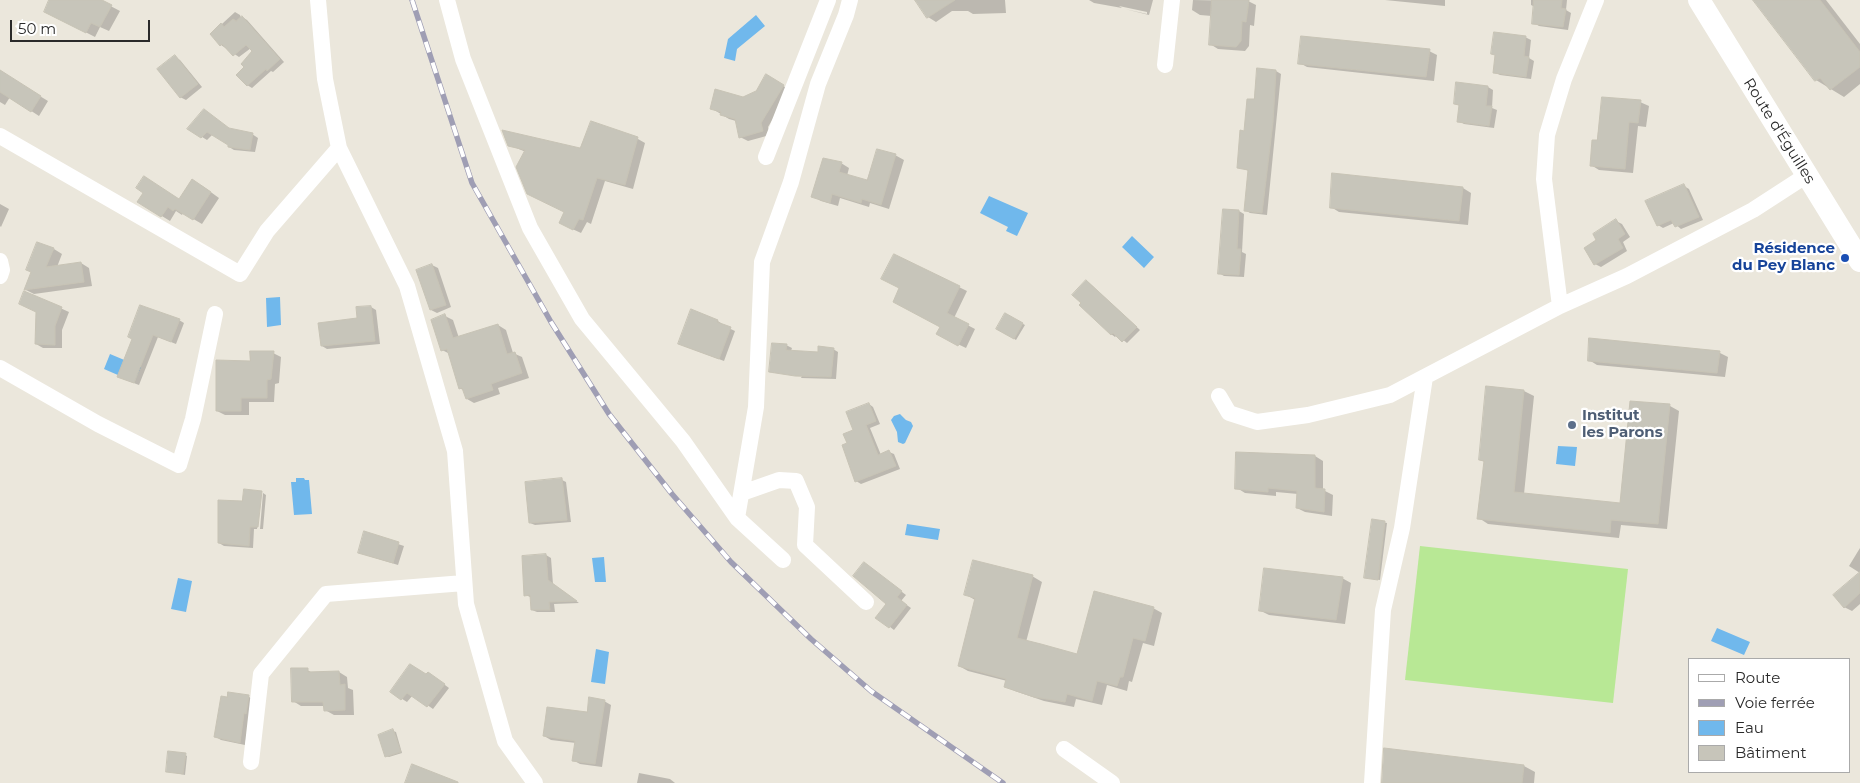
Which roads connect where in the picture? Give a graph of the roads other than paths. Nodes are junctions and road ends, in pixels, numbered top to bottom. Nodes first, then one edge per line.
1 (318, 0) edge
2 (447, 0) edge
3 (828, 0) edge
4 (850, 0) edge
5 (1172, 0) edge
6 (1596, 0) edge
7 (1698, 0) edge
8 (1165, 65) dead end
9 (0, 136) edge
10 (339, 148) junction
11 (766, 157) dead end
12 (1807, 175) junction
13 (0, 261) edge
14 (1860, 261) edge
15 (0, 276) edge
16 (1560, 306) junction
17 (215, 314) dead end
18 (0, 368) edge
19 (1425, 376) junction
20 (1219, 396) dead end
21 (742, 493) junction
22 (737, 518) junction
23 (783, 560) dead end
24 (464, 583) junction
25 (866, 602) dead end
26 (1064, 749) dead end
27 (251, 762) dead end
28 (535, 783) edge
29 (1112, 783) edge
30 (1372, 783) edge

1 - 10 street
2 - 22 street
3 - 11 street
4 - 21 street
5 - 8 street
6 - 16 street
7 - 12 street, Route d'Éguilles
9 - 10 street
10 - 24 street
12 - 14 street, Route d'Éguilles
12 - 16 street
13 - 15 street
16 - 19 street
17 - 18 street
19 - 20 street
19 - 30 street
21 - 22 street
21 - 25 street
22 - 23 street
24 - 27 street
24 - 28 street
26 - 29 street

